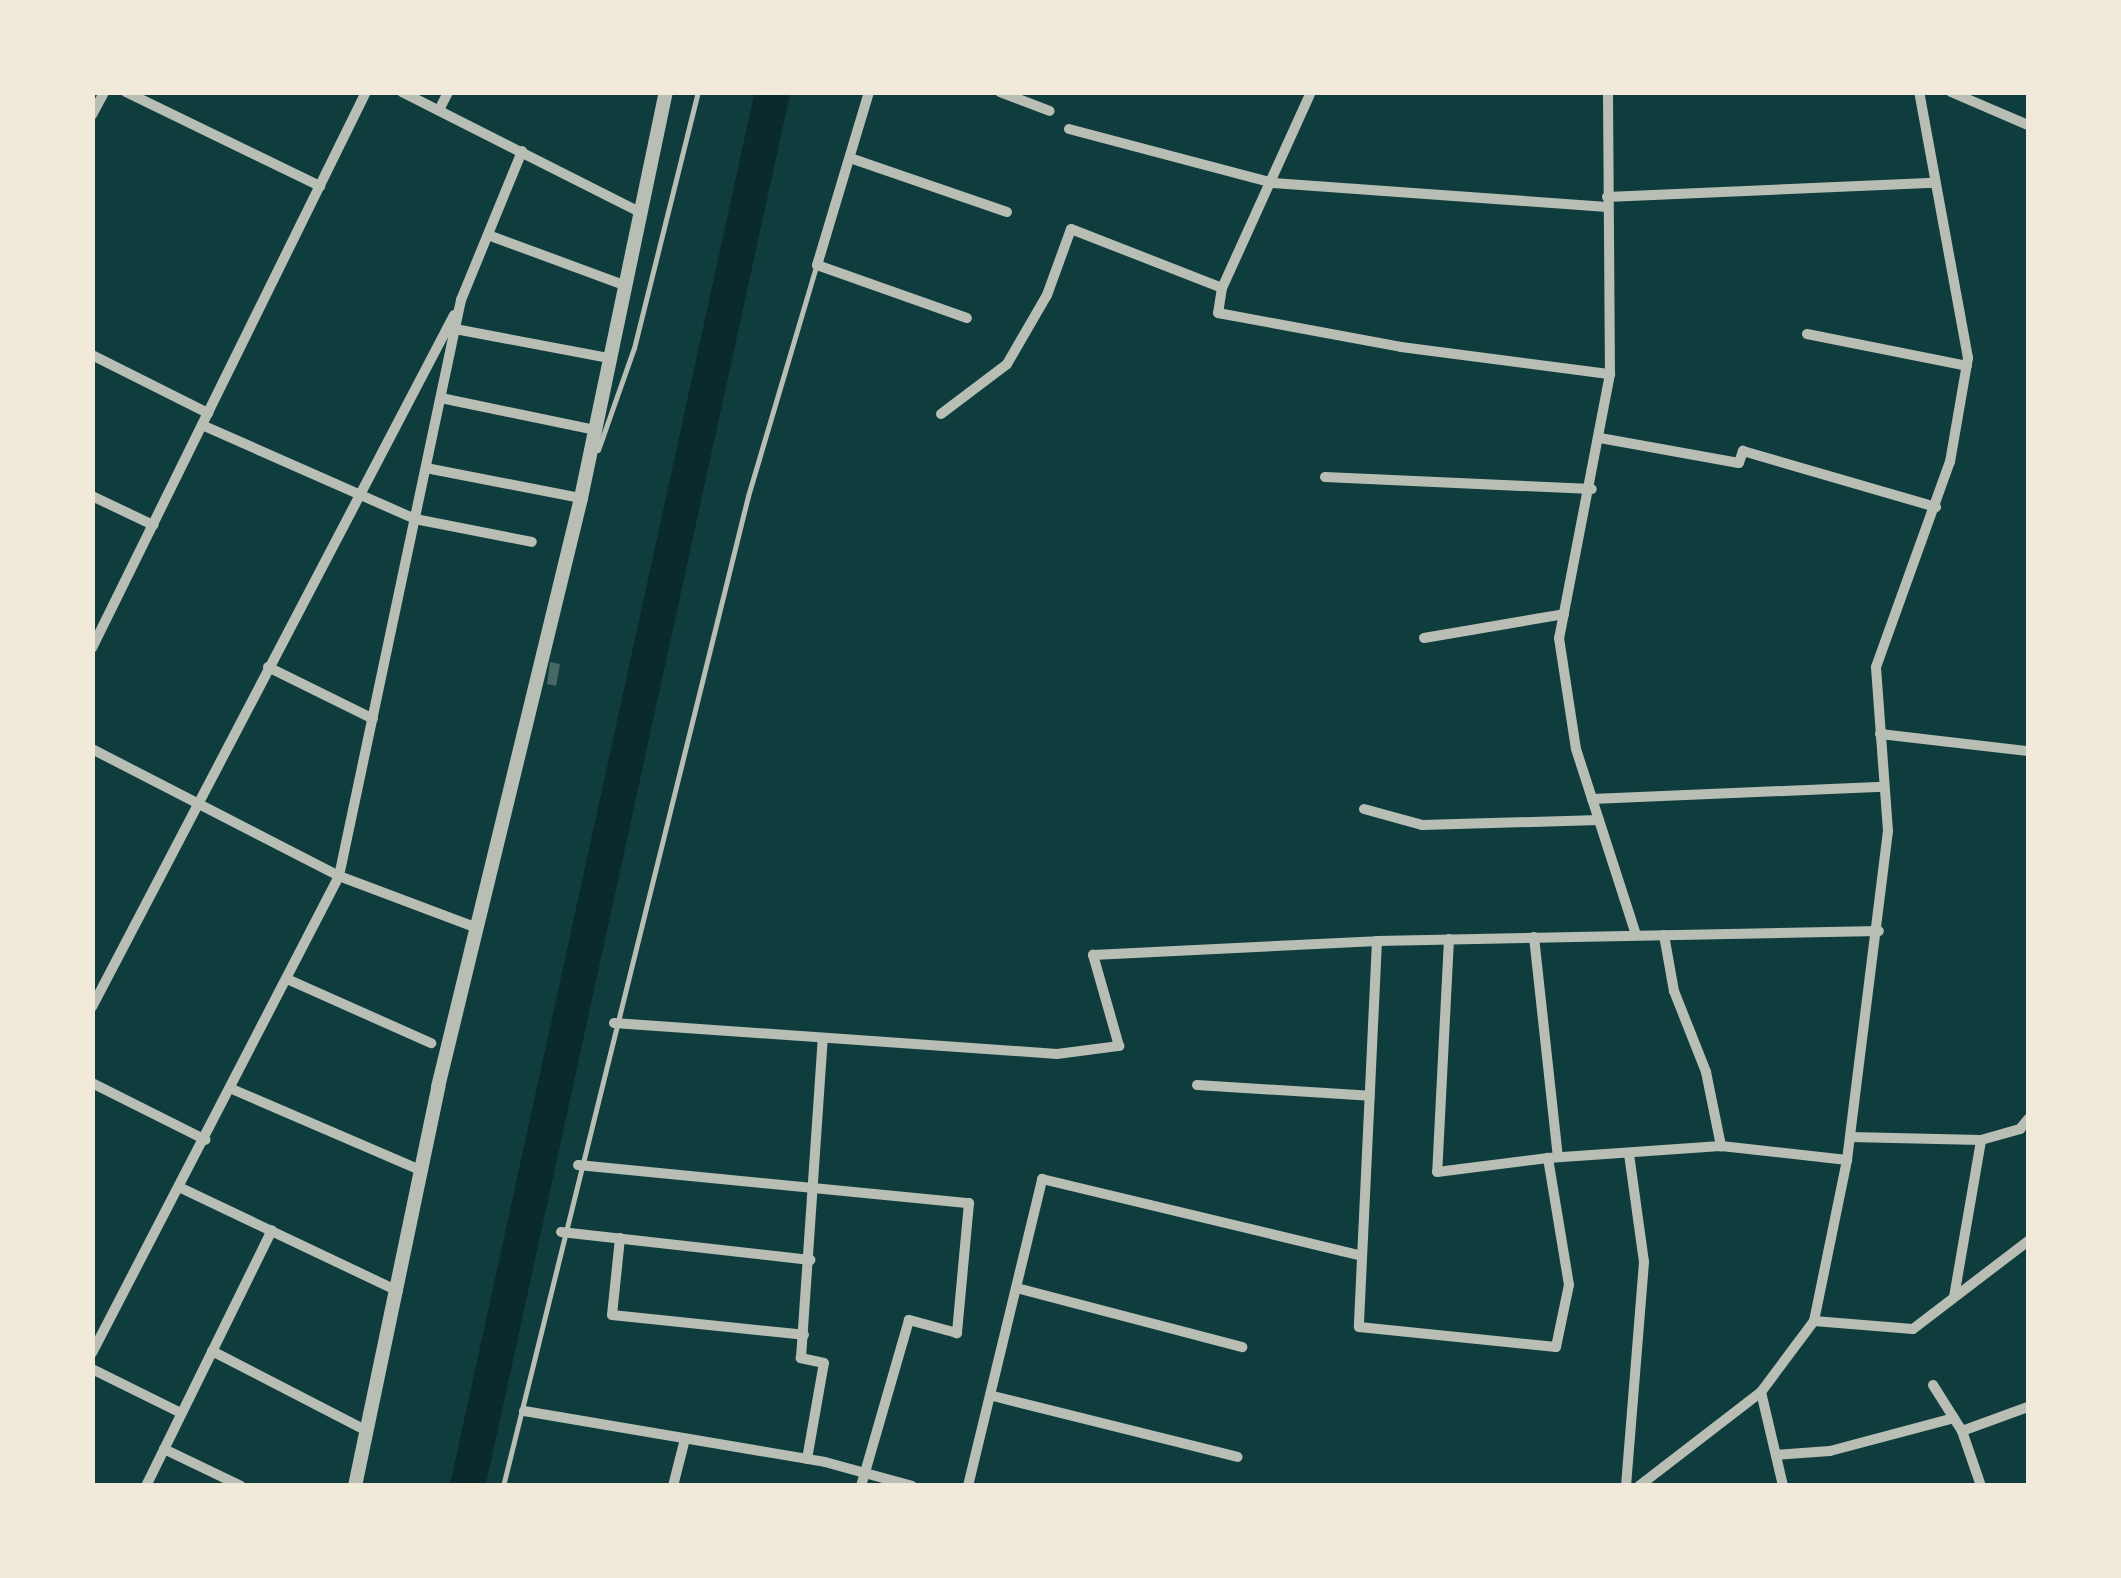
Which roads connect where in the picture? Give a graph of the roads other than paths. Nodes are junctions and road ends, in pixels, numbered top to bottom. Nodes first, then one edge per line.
1 (104, 92) edge
2 (126, 92) edge
3 (366, 92) edge
4 (402, 92) edge
5 (448, 92) edge
6 (666, 92) edge
7 (698, 92) edge
8 (870, 92) edge
9 (1000, 92) edge
10 (1311, 92) edge
11 (1608, 92) edge
12 (1919, 92) edge
13 (1952, 92) edge
14 (439, 110) junction
15 (1050, 110) dead end
16 (92, 114) edge
17 (2028, 125) edge
18 (1069, 128) dead end
19 (522, 151) junction
20 (850, 158) junction
21 (1273, 184) junction
22 (1934, 184) junction
23 (320, 186) junction
24 (1607, 202) junction
25 (640, 212) junction
26 (1007, 212) dead end
27 (488, 235) junction
28 (817, 264) junction
29 (624, 284) junction
30 (1222, 288) junction
31 (461, 300) junction
32 (968, 318) dead end
33 (455, 329) junction
34 (1807, 334) dead end
35 (92, 355) edge
36 (609, 358) junction
37 (1966, 366) junction
38 (1610, 374) junction
39 (440, 398) junction
40 (208, 413) junction
41 (940, 414) dead end
42 (202, 425) junction
43 (594, 430) junction
44 (1600, 438) junction
45 (426, 468) junction
46 (1325, 477) dead end
47 (1592, 489) junction
48 (92, 496) edge
49 (358, 496) junction
50 (581, 498) junction
51 (1936, 507) junction
52 (415, 518) junction
53 (153, 525) junction
54 (532, 542) dead end
55 (1564, 614) junction
56 (1424, 638) dead end
57 (92, 648) edge
58 (268, 667) junction
59 (373, 719) junction
60 (1880, 734) junction
61 (92, 749) edge
62 (2028, 751) edge
63 (1883, 787) junction
64 (199, 798) junction
65 (1592, 798) junction
66 (1364, 809) dead end
67 (1599, 820) junction
68 (340, 876) junction
69 (477, 928) junction
70 (1879, 932) junction
71 (1664, 934) junction
72 (1636, 935) junction
73 (1534, 938) junction
74 (1449, 939) junction
75 (1377, 940) junction
76 (287, 979) junction
77 (92, 1007) edge
78 (614, 1023) junction
79 (823, 1039) junction
80 (430, 1043) dead end
81 (92, 1083) edge
82 (1198, 1084) dead end
83 (232, 1089) junction
84 (1370, 1096) junction
85 (2028, 1119) edge
86 (1850, 1138) junction
87 (206, 1140) junction
88 (1981, 1140) junction
89 (1721, 1146) junction
90 (1628, 1154) junction
91 (1553, 1158) junction
92 (1847, 1160) junction
93 (578, 1165) junction
94 (422, 1172) junction
95 (816, 1184) junction
96 (182, 1188) junction
97 (272, 1230) junction
98 (561, 1232) junction
99 (620, 1238) junction
100 (2028, 1241) edge
101 (1362, 1256) junction
102 (810, 1260) junction
103 (1017, 1288) junction
104 (398, 1291) junction
105 (1954, 1298) junction
106 (1814, 1321) junction
107 (804, 1335) junction
108 (1242, 1347) dead end
109 (212, 1351) junction
110 (92, 1354) edge
111 (92, 1369) edge
112 (1932, 1385) dead end
113 (1760, 1392) junction
114 (993, 1396) junction
115 (2028, 1407) edge
116 (524, 1411) junction
117 (182, 1413) junction
118 (1954, 1418) junction
119 (367, 1431) junction
120 (1962, 1431) junction
121 (684, 1439) junction
122 (164, 1448) junction
123 (1776, 1455) junction
124 (1238, 1458) dead end
125 (807, 1459) junction
126 (865, 1472) junction
127 (146, 1486) edge
128 (241, 1486) edge
129 (355, 1486) edge
130 (503, 1486) edge
131 (673, 1486) edge
132 (861, 1486) edge
133 (912, 1486) edge
134 (968, 1486) edge
135 (1626, 1486) edge
136 (1639, 1486) edge
137 (1783, 1486) edge
138 (1982, 1486) edge

1 - 16 street
2 - 23 street
3 - 23 street
4 - 14 street
5 - 14 street
6 - 25 street
7 - 50 lane
8 - 20 street
9 - 15 street
10 - 21 street
11 - 24 street
12 - 22 street
13 - 17 street
14 - 19 street
18 - 21 street
19 - 25 street
19 - 27 street
20 - 26 street
20 - 28 street
21 - 24 street
21 - 30 street
22 - 24 street
22 - 37 street
23 - 40 street
24 - 38 street
25 - 29 street
27 - 29 street
27 - 31 street
28 - 32 street
28 - 78 lane
29 - 36 street
30 - 38 street
30 - 41 street
31 - 33 street
31 - 49 street
33 - 36 street
33 - 39 street
34 - 37 street
35 - 40 street
36 - 43 street
37 - 51 street
38 - 44 street
39 - 43 street
39 - 45 street
40 - 42 street
42 - 49 street
42 - 53 street
43 - 50 street
44 - 47 street
44 - 51 street
45 - 50 street
45 - 52 street
46 - 47 street
47 - 55 street
48 - 53 street
49 - 52 street
49 - 58 street
50 - 69 street
51 - 60 street
52 - 54 street
52 - 59 street
53 - 57 street
55 - 56 street
55 - 65 street
58 - 59 street
58 - 64 street
59 - 68 street
60 - 62 street
60 - 63 street
61 - 64 street
63 - 65 street
63 - 70 street
64 - 68 street
64 - 77 street
65 - 67 street
66 - 67 street
67 - 72 street
68 - 69 street
68 - 76 street
69 - 94 street
70 - 71 street
70 - 86 street
71 - 72 street
71 - 89 street
72 - 73 street
73 - 74 street
73 - 91 street
74 - 75 street
74 - 91 street
75 - 79 street
75 - 84 street
76 - 80 street
76 - 83 street
78 - 79 street
78 - 93 lane
79 - 95 street
81 - 87 street
82 - 84 street
83 - 87 street
83 - 94 street
84 - 101 street
85 - 88 street
86 - 88 street
86 - 92 street
87 - 96 street
88 - 105 street
89 - 90 street
89 - 92 street
90 - 91 street
90 - 135 street
91 - 101 street
92 - 106 street
93 - 95 street
93 - 98 lane
94 - 104 street
95 - 102 street
95 - 126 street
96 - 97 street
96 - 110 street
97 - 104 street
97 - 109 street
98 - 99 street
98 - 116 lane
99 - 102 street
99 - 107 street
100 - 105 street
101 - 103 street
102 - 107 street
103 - 108 street
103 - 114 street
104 - 119 street
105 - 106 street
106 - 113 street
107 - 125 street
109 - 117 street
109 - 119 street
111 - 117 street
112 - 118 street
113 - 123 street
113 - 136 street
114 - 124 street
114 - 134 street
115 - 120 street
116 - 121 street
116 - 130 lane
117 - 122 street
118 - 120 street
118 - 123 street
119 - 129 street
120 - 138 street
121 - 125 street
121 - 131 street
122 - 127 street
122 - 128 street
123 - 137 street
125 - 126 street
126 - 132 street
126 - 133 street

